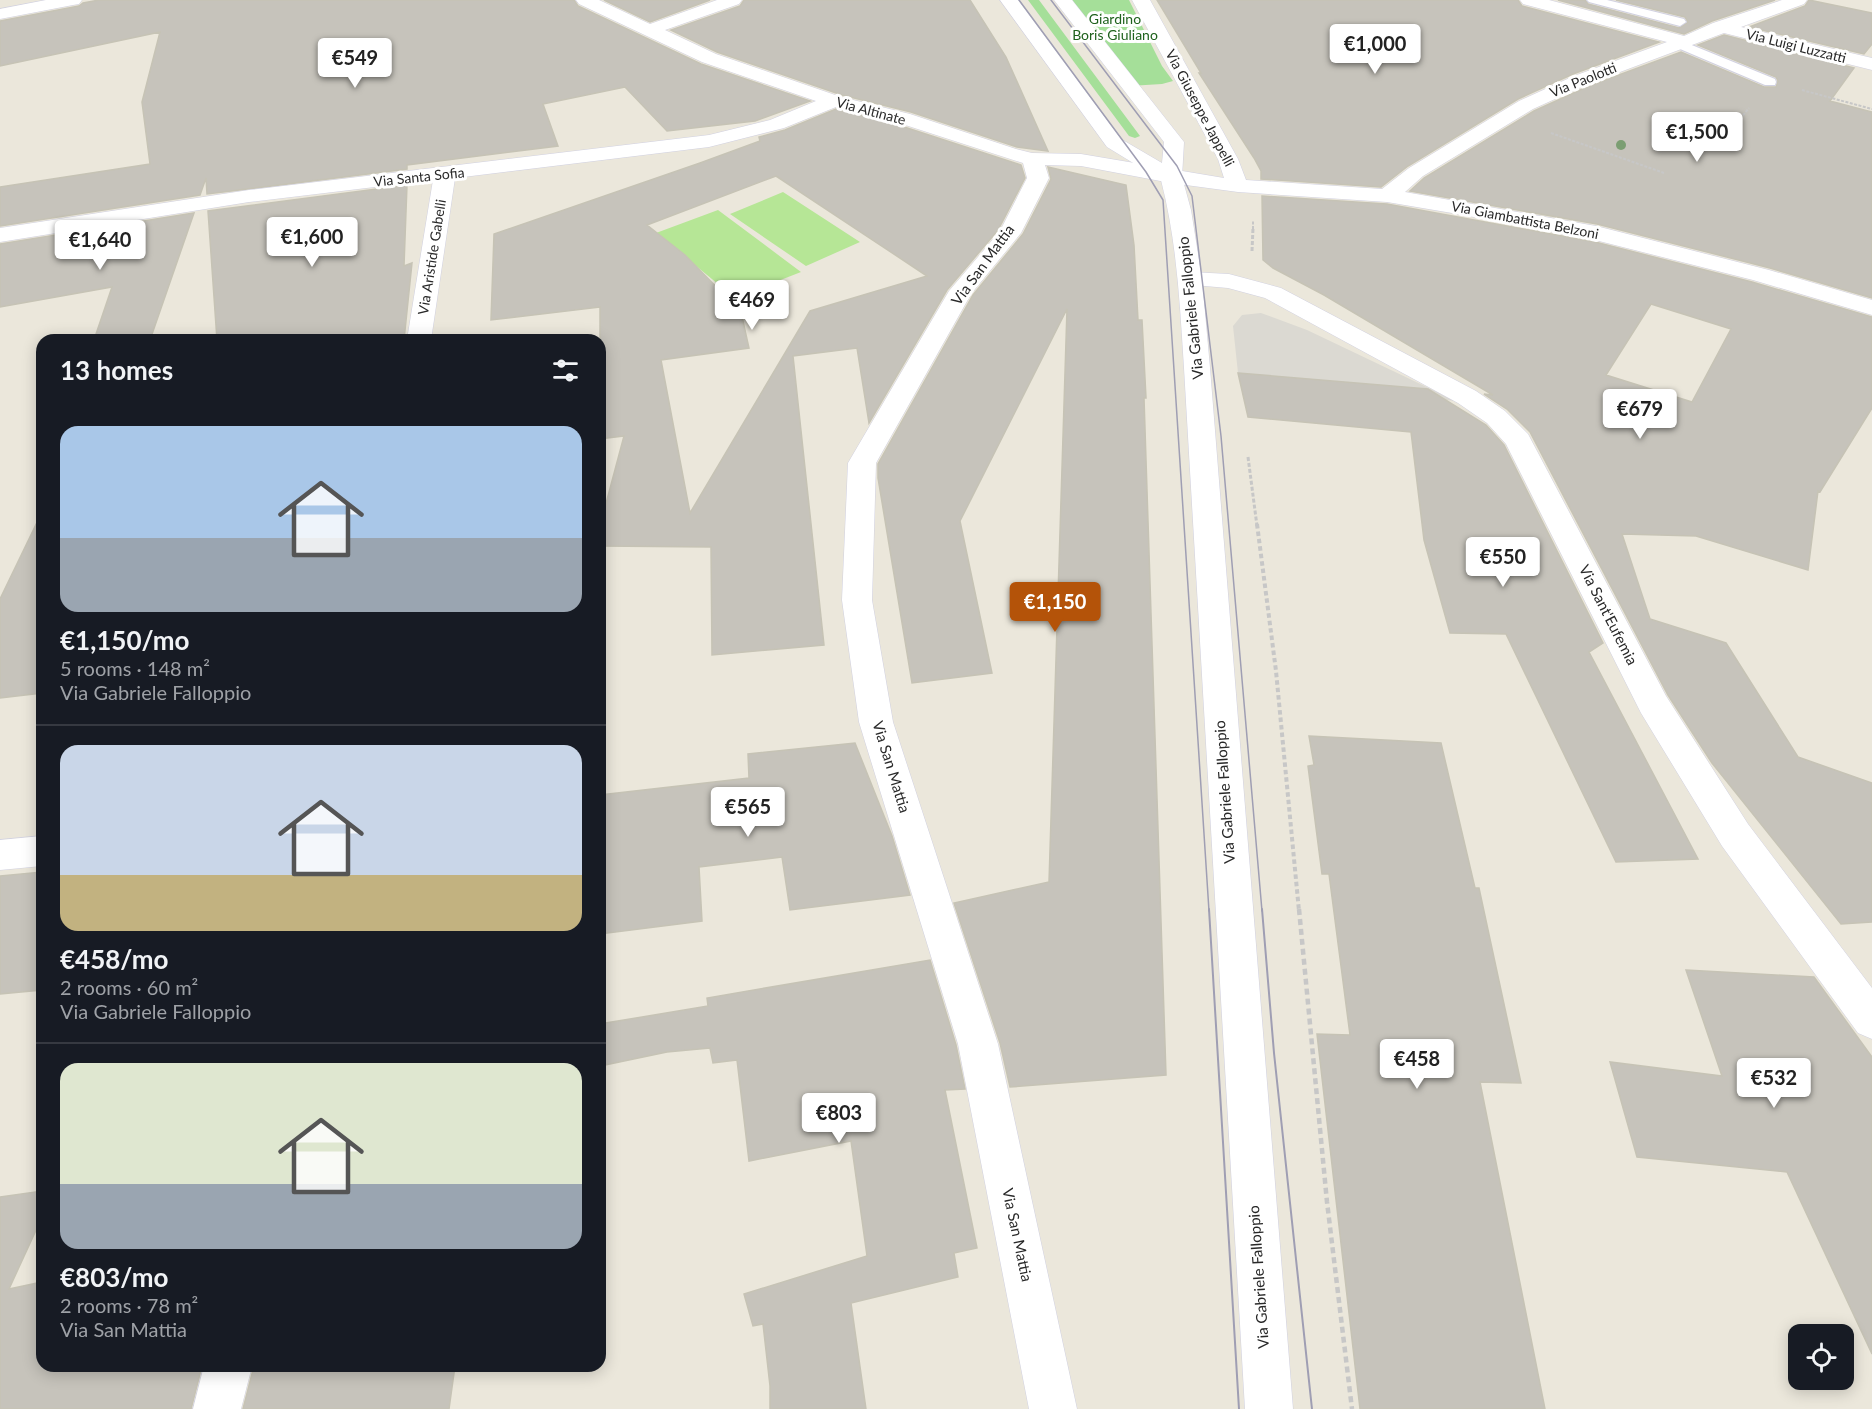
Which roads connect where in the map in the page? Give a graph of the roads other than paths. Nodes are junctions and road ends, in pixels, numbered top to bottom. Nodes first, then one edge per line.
1 (73, 0) edge
2 (585, 0) edge
3 (733, 0) edge
4 (1009, 0) edge
5 (1063, 0) edge
6 (1141, 0) edge
7 (1529, 0) edge
8 (1593, 0) edge
9 (1798, 0) edge
10 (644, 8) dead end
11 (0, 14) edge
12 (618, 16) junction
13 (1719, 27) junction
14 (649, 30) junction
15 (1680, 35) junction
16 (1872, 64) edge
17 (1770, 82) dead end
18 (834, 101) junction
19 (1032, 159) junction
20 (445, 174) junction
21 (1171, 177) junction
22 (1238, 186) junction
23 (1387, 196) junction
24 (0, 235) edge
25 (1190, 279) junction
26 (1872, 308) edge
27 (420, 334) edge
28 (36, 852) edge
29 (0, 855) edge
30 (1872, 1020) edge
31 (226, 1372) edge
32 (217, 1409) edge
33 (1053, 1409) edge
34 (1269, 1409) edge

1 - 11 street
2 - 12 street, Via Altinate
3 - 14 street
4 - 21 street
5 - 21 street
6 - 22 street, Via Giuseppe Jappelli
7 - 15 street
8 - 15 lane
9 - 13 street, Via Paolotti
10 - 12 street
12 - 14 street, Via Altinate
13 - 15 street, Via Paolotti
13 - 16 street, Via Luigi Luzzatti
14 - 18 street, Via Altinate
15 - 17 lane
15 - 23 street, Via Paolotti
18 - 19 street, Via Altinate
18 - 20 street, Via Santa Sofia
19 - 21 street, Via Altinate
19 - 33 street, Via San Mattia
20 - 24 street, Via Santa Sofia
20 - 27 street, Via Aristide Gabelli
21 - 22 street, Via Giambattista Belzoni
21 - 25 street, Via Gabriele Falloppio
22 - 23 street, Via Giambattista Belzoni
23 - 26 street, Via Giambattista Belzoni
25 - 30 street, Via Sant'Eufemia
25 - 34 street, Via Gabriele Falloppio
28 - 29 street
31 - 32 street

